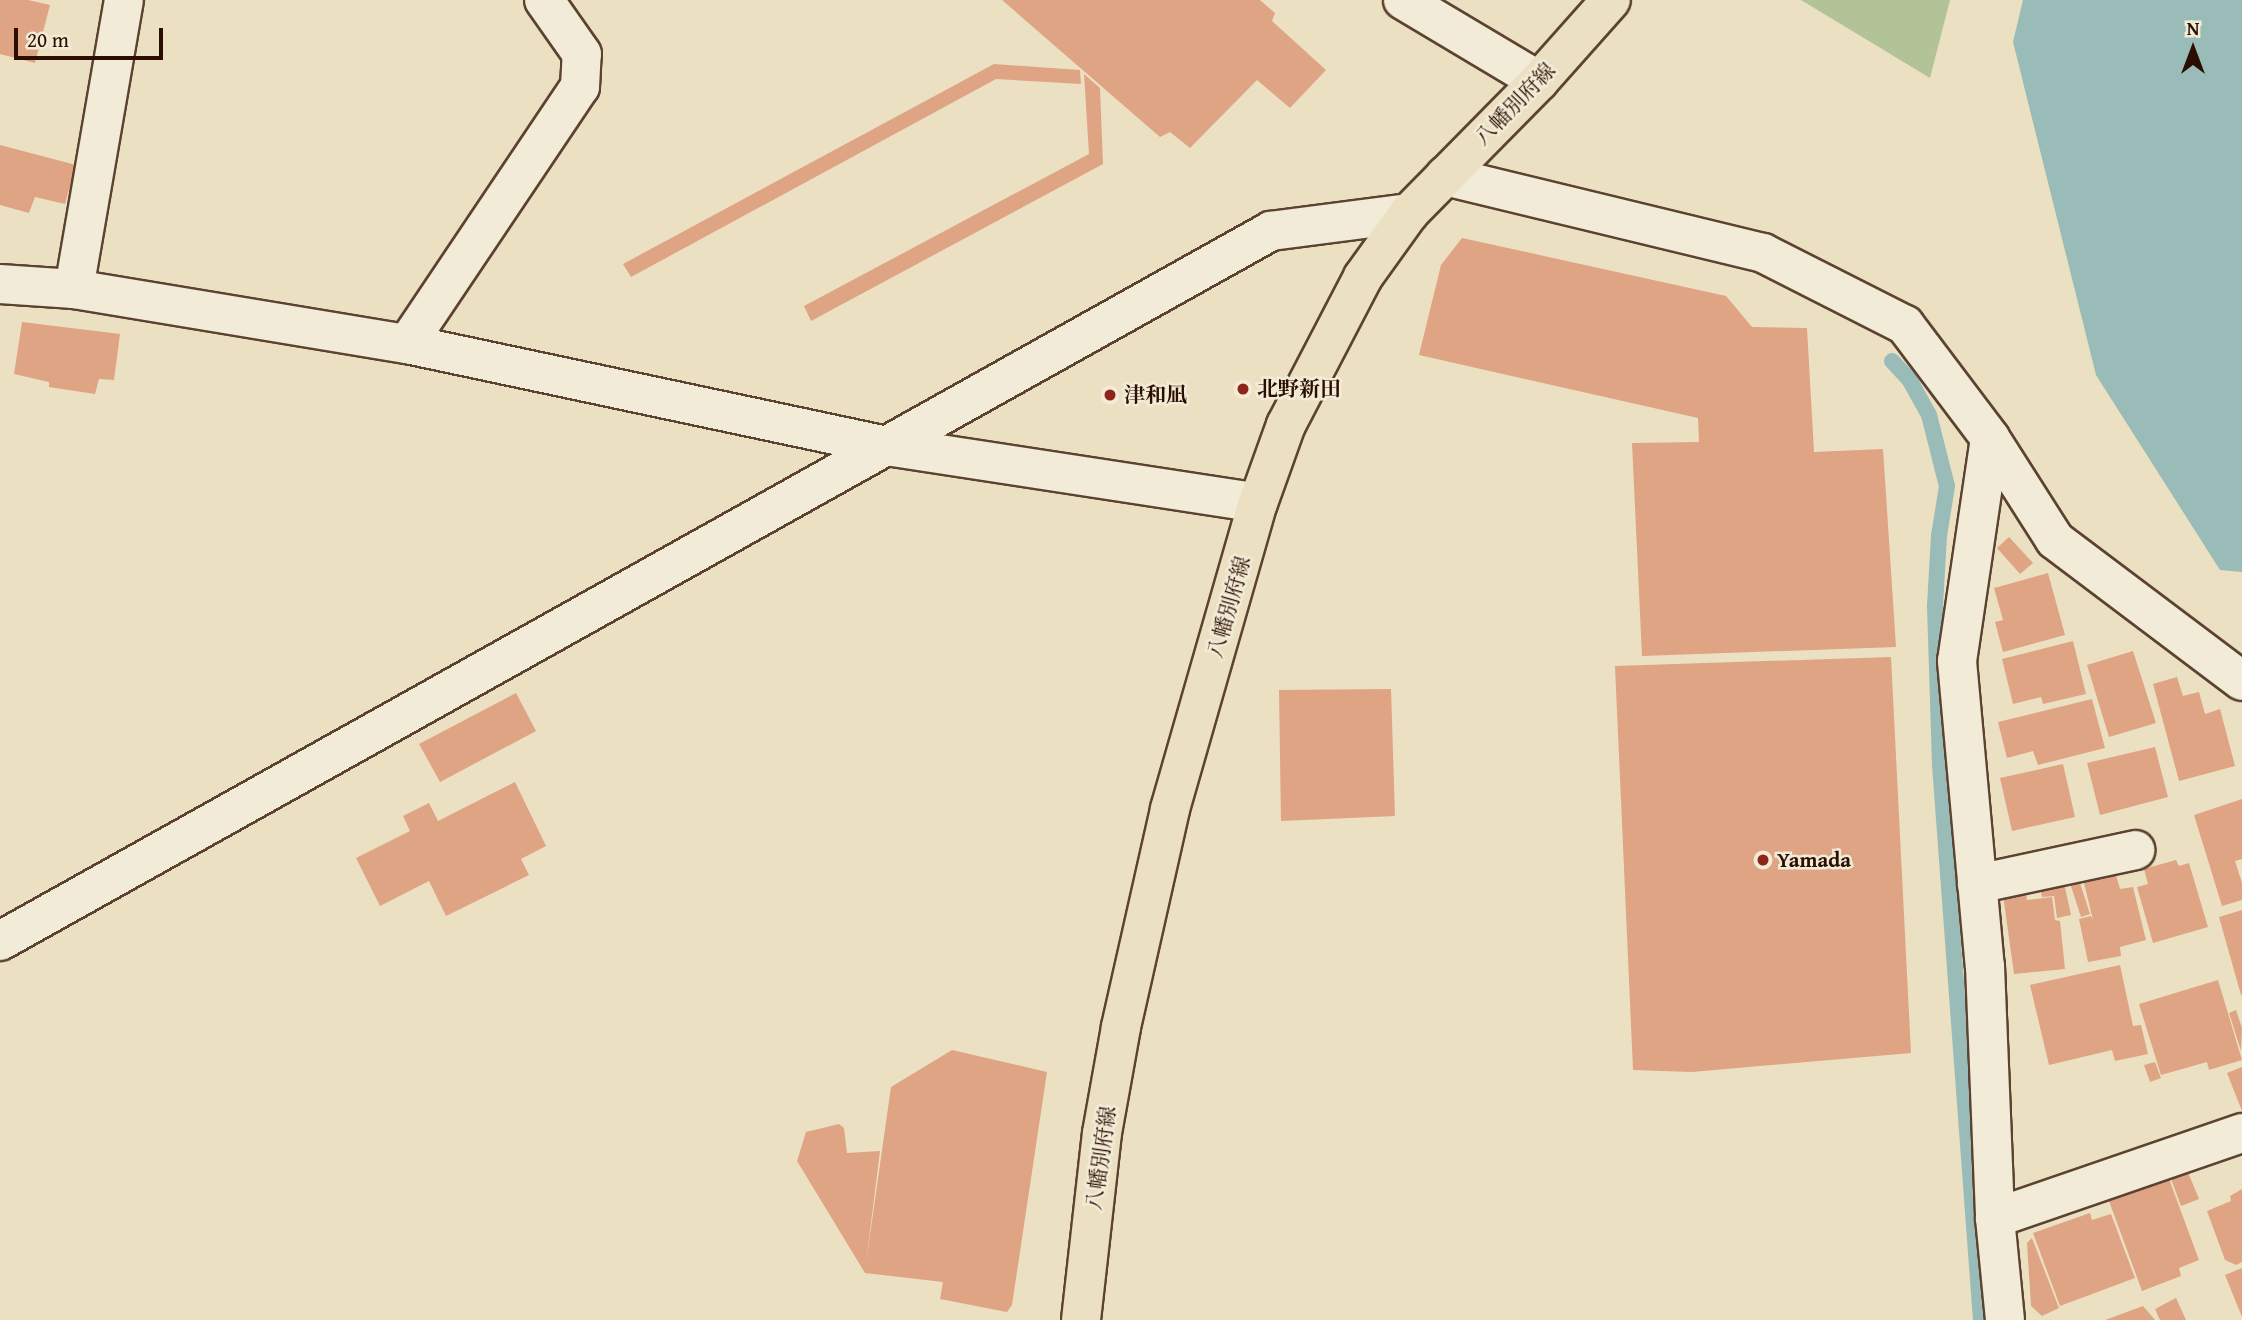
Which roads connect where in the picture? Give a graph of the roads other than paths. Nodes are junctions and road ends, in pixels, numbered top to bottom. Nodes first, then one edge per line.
1 (124, 0) edge
2 (544, 0) edge
3 (1403, 0) edge
4 (1611, 0) edge
5 (1539, 81) junction
6 (1445, 176) junction
7 (1409, 213) junction
8 (0, 284) edge
9 (74, 289) junction
10 (407, 344) junction
11 (1990, 438) junction
12 (887, 446) junction
13 (1258, 503) junction
14 (2242, 681) edge
15 (2135, 850) dead end
16 (1977, 884) junction
17 (0, 941) edge
18 (2242, 1133) edge
19 (1995, 1218) junction
20 (1081, 1320) edge
21 (2005, 1320) edge

1 - 9 street
2 - 10 street
3 - 5 street
4 - 5 main road, 八幡別府線
5 - 6 main road, 八幡別府線
6 - 7 main road, 八幡別府線
6 - 11 street
7 - 12 street
7 - 13 main road, 八幡別府線
8 - 9 street
9 - 10 street
10 - 12 street
11 - 14 street
11 - 16 street
12 - 13 street
12 - 17 street
13 - 20 main road, 八幡別府線
15 - 16 street
16 - 19 street
18 - 19 street
19 - 21 street

